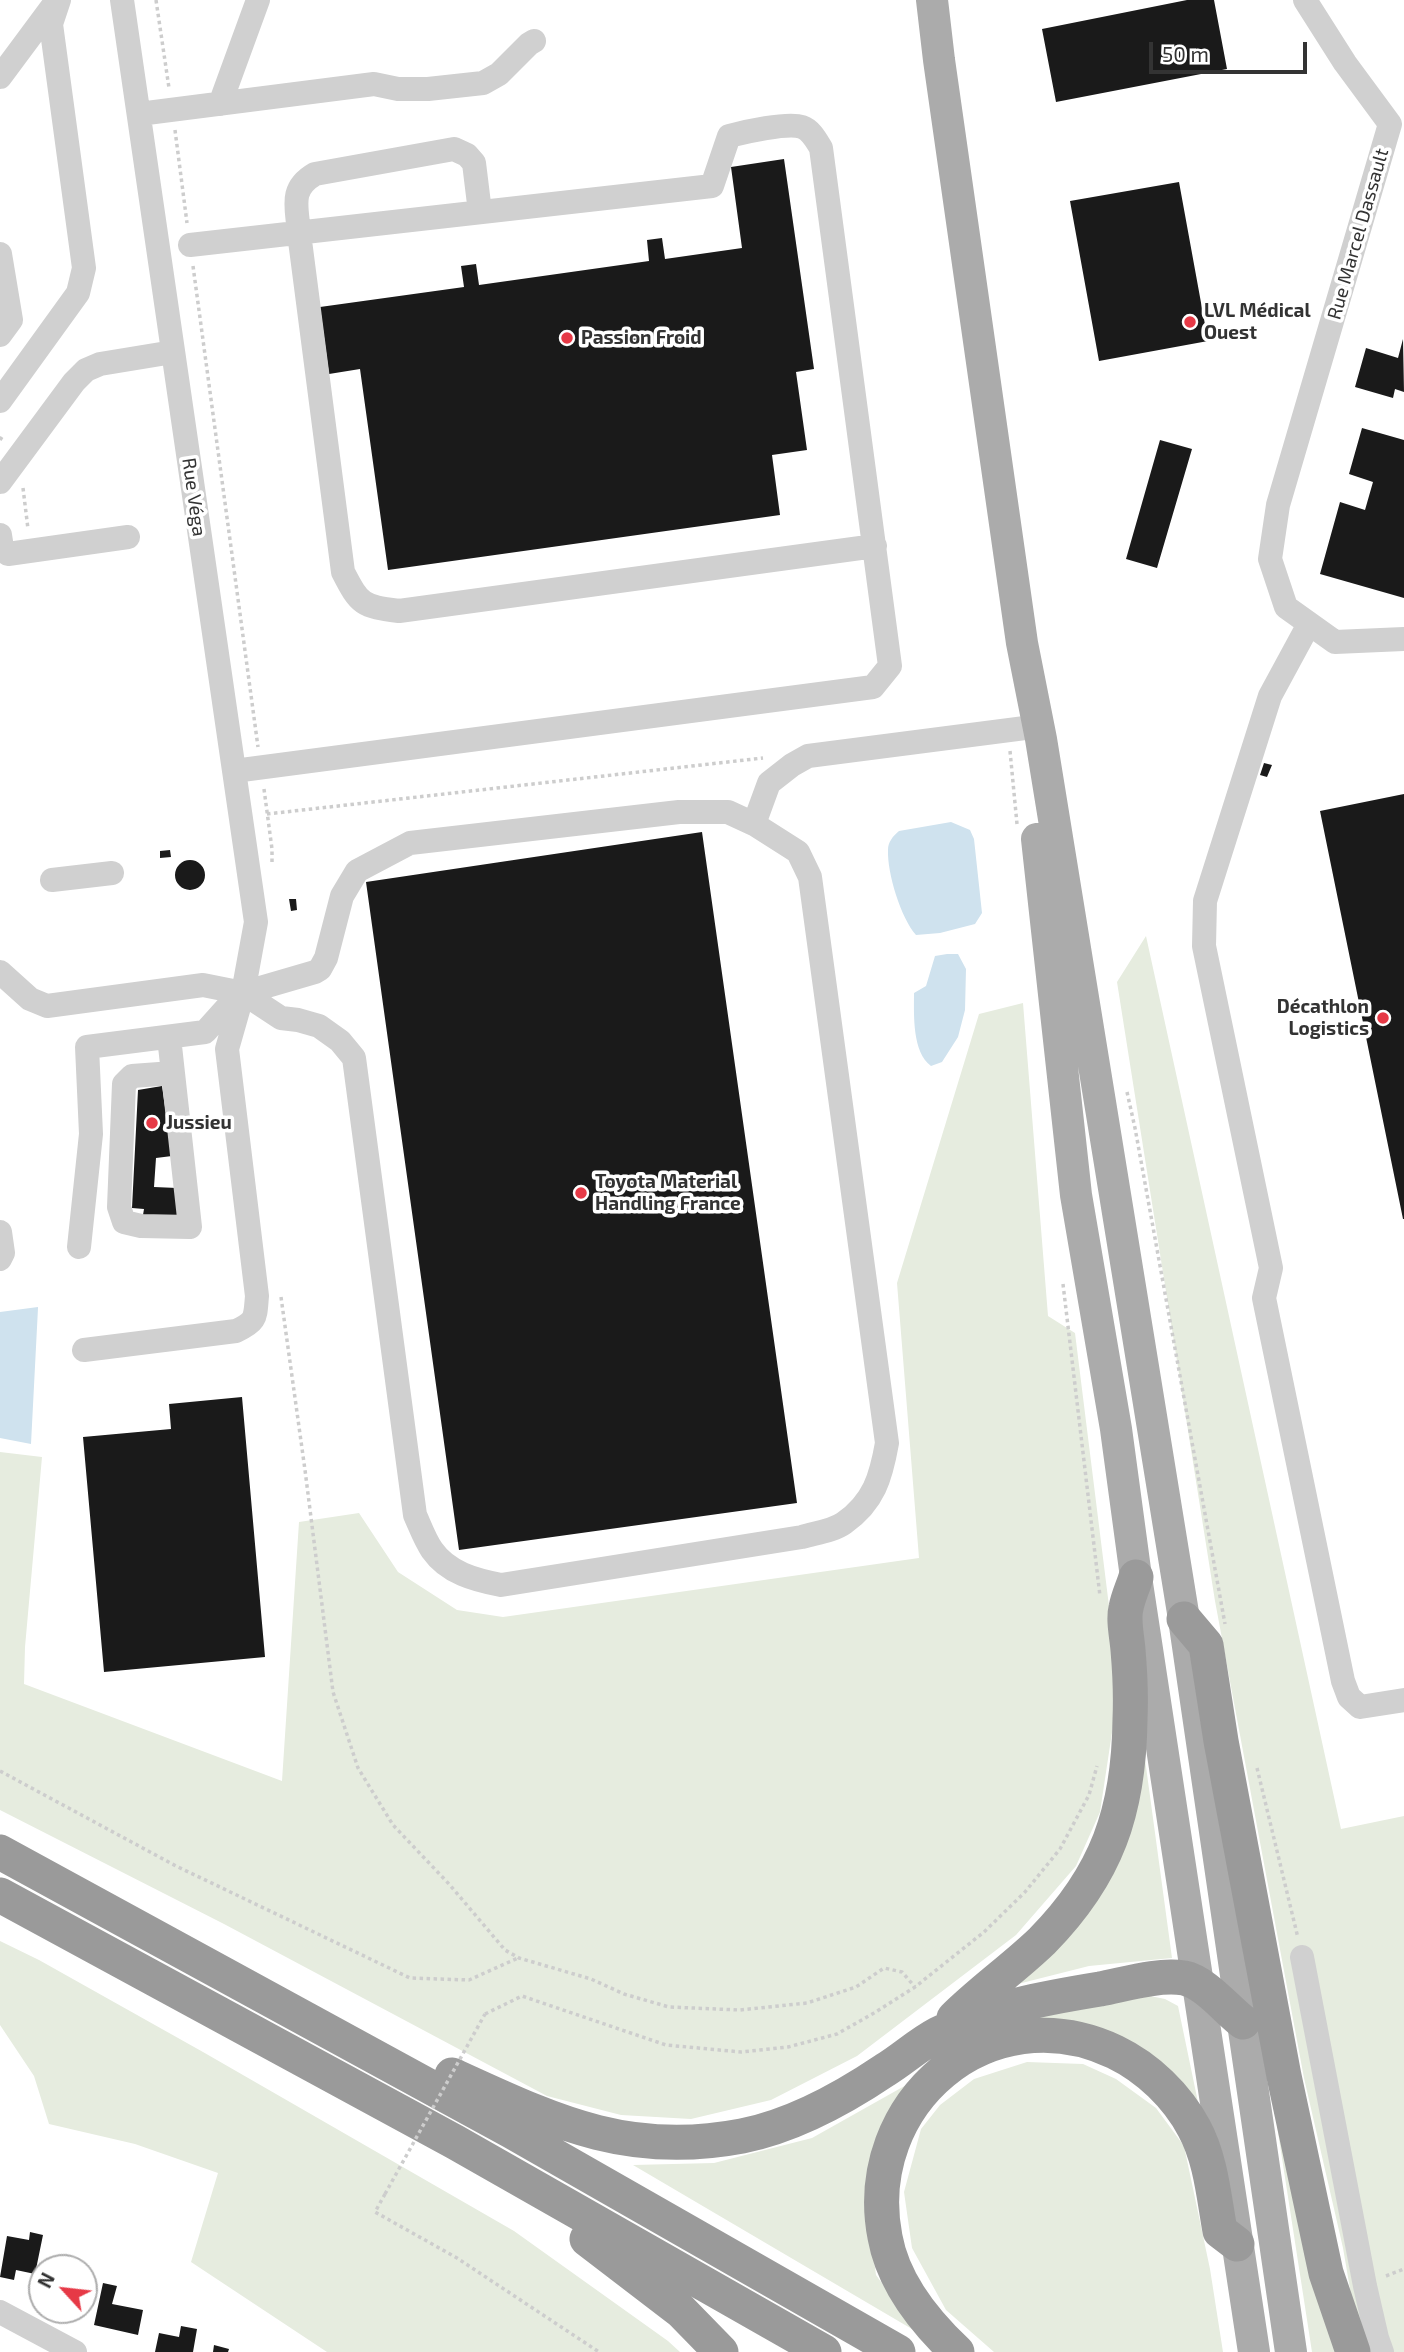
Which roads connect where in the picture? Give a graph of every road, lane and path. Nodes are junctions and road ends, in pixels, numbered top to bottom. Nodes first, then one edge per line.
1 (58, 0) edge
2 (122, 0) edge
3 (156, 0) edge
4 (258, 0) edge
5 (926, 0) edge
6 (932, 0) edge
7 (1305, 0) edge
8 (534, 41) dead end
9 (939, 60) junction
10 (0, 77) edge
11 (220, 104) junction
12 (172, 110) junction
13 (139, 114) junction
14 (1397, 126) edge
15 (480, 212) junction
16 (299, 233) junction
17 (190, 245) junction
18 (0, 254) edge
19 (0, 335) edge
20 (173, 352) junction
21 (0, 401) edge
22 (0, 482) edge
23 (0, 535) edge
24 (128, 537) dead end
25 (875, 546) junction
26 (1309, 624) junction
27 (1404, 639) edge
28 (1022, 643) junction
29 (1017, 729) junction
30 (792, 765) junction
31 (234, 771) junction
32 (262, 779) junction
33 (754, 824) junction
34 (1017, 826) dead end
35 (112, 873) dead end
36 (52, 880) dead end
37 (0, 972) edge
38 (242, 993) junction
39 (169, 1037) junction
40 (173, 1073) junction
41 (1126, 1088) dead end
42 (0, 1232) edge
43 (79, 1247) dead end
44 (0, 1259) edge
45 (1062, 1279) dead end
46 (281, 1295) dead end
47 (84, 1350) dead end
48 (1136, 1577) junction
49 (1101, 1606) dead end
50 (1184, 1619) junction
51 (1226, 1629) dead end
52 (1404, 1700) edge
53 (1099, 1759) dead end
54 (1255, 1761) dead end
55 (0, 1771) edge
56 (0, 1852) edge
57 (0, 1895) edge
58 (1302, 1957) joint
59 (519, 1958) junction
60 (1198, 1985) junction
61 (915, 1987) junction
62 (307, 2018) junction
63 (1243, 2022) junction
64 (939, 2033) junction
65 (562, 2203) junction
66 (1237, 2244) junction
67 (0, 2312) edge
68 (75, 2352) edge
69 (599, 2352) edge
70 (721, 2352) edge
71 (824, 2352) edge
72 (898, 2352) edge
73 (957, 2352) edge
74 (1254, 2352) edge
75 (1291, 2352) edge
76 (1353, 2352) edge
77 (1382, 2352) edge

1 - 10 street
1 - 21 street
2 - 13 street, Rue Véga
3 - 12 path, Rue Véga
4 - 11 street
5 - 9 main road
6 - 9 main road
7 - 14 street, Rue Marcel Dassault
8 - 11 street
9 - 28 main road
11 - 12 street
12 - 13 street
12 - 17 path, Rue Véga
13 - 20 street, Rue Véga
14 - 26 street, Rue Marcel Dassault
15 - 16 street
15 - 16 street
15 - 25 street
16 - 17 street
16 - 25 street
17 - 32 path, Rue Véga
18 - 19 street
20 - 22 street
20 - 31 street, Rue Véga
23 - 24 street
25 - 32 street
26 - 27 street, Rue Marcel Dassault
26 - 52 street
28 - 29 main road
28 - 50 main road
29 - 30 street
29 - 34 path
29 - 48 main road
30 - 32 path, Rue Véga
30 - 33 street
31 - 32 street
31 - 38 street, Rue Véga
33 - 38 street
33 - 38 street
35 - 36 street
37 - 38 street
38 - 39 street
38 - 47 street, Rue Véga
39 - 40 street
39 - 43 street
40 - 40 street
41 - 51 path
42 - 44 street
45 - 49 path
46 - 59 path
48 - 60 main road
48 - 64 highway
50 - 63 main road
50 - 76 highway
53 - 61 path
54 - 58 path
55 - 59 path
56 - 62 highway
57 - 65 highway
58 - 77 street
59 - 61 path
60 - 63 highway
60 - 64 highway
60 - 66 main road
61 - 69 path, bridge
62 - 64 highway
62 - 72 highway
63 - 75 main road
65 - 70 highway
65 - 71 highway
66 - 73 highway
66 - 74 main road
67 - 68 street

